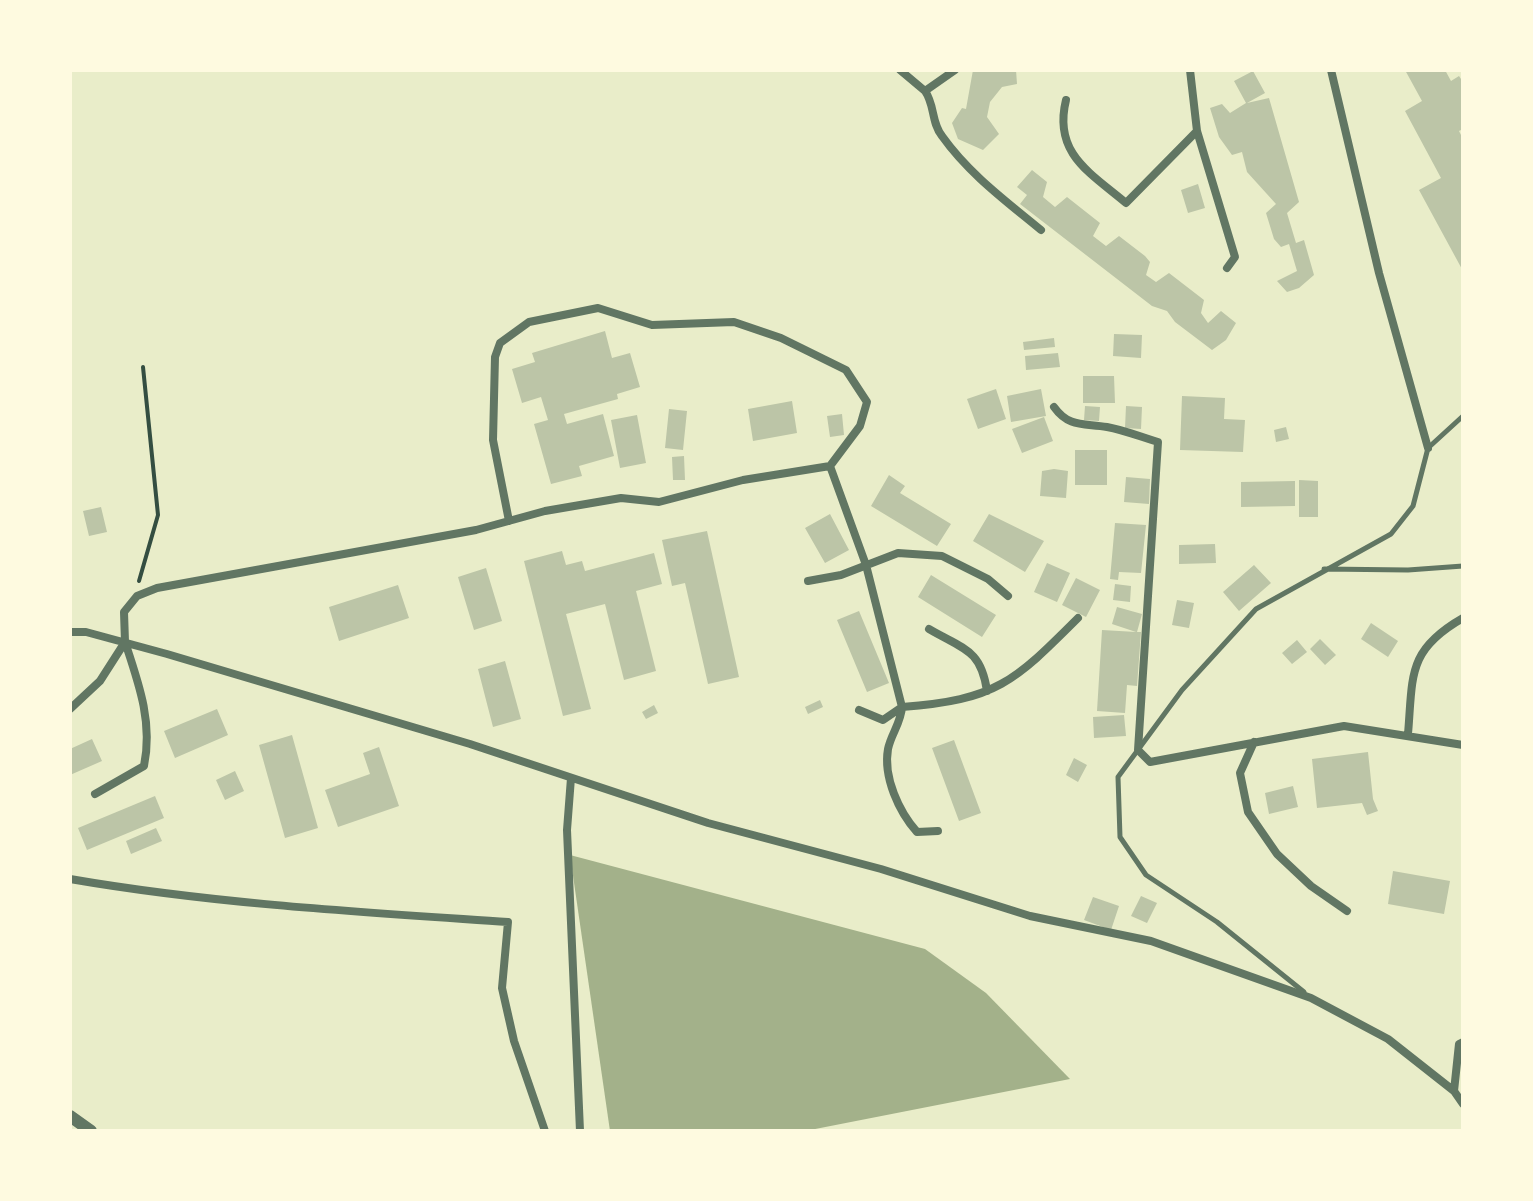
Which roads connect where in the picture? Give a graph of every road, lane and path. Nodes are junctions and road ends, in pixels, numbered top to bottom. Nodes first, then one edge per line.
1 (900, 70) edge
2 (955, 70) edge
3 (1190, 70) edge
4 (1331, 70) edge
5 (925, 91) junction
6 (1066, 100) dead end
7 (1197, 131) junction
8 (1041, 230) dead end
9 (1227, 268) dead end
10 (143, 367) dead end
11 (1054, 407) dead end
12 (1463, 416) edge
13 (1428, 448) junction
14 (830, 466) junction
15 (509, 521) junction
16 (866, 565) junction
17 (1463, 566) edge
18 (1323, 569) junction
19 (808, 581) dead end
20 (137, 596) junction
21 (1008, 596) dead end
22 (1078, 618) dead end
23 (1463, 618) edge
24 (929, 629) dead end
25 (70, 632) edge
26 (125, 642) junction
27 (987, 691) junction
28 (902, 707) junction
29 (70, 709) edge
30 (859, 710) dead end
31 (1408, 734) junction
32 (1254, 742) junction
33 (1463, 745) edge
34 (1138, 750) junction
35 (571, 778) junction
36 (95, 794) dead end
37 (938, 831) dead end
38 (70, 879) edge
39 (1347, 911) dead end
40 (1311, 998) junction
41 (1463, 1042) edge
42 (1454, 1091) junction
43 (1463, 1104) edge
44 (70, 1116) edge
45 (91, 1131) edge
46 (545, 1131) edge
47 (580, 1131) edge

1 - 5 street
2 - 5 street
3 - 7 street
4 - 13 street
5 - 8 street
6 - 7 street
7 - 9 street
10 - 20 path
11 - 34 street
12 - 13 lane
13 - 18 lane
14 - 15 street
14 - 15 street
14 - 16 street
15 - 20 street
16 - 19 street
16 - 21 street
16 - 28 street
17 - 18 lane
18 - 34 lane
20 - 26 street
22 - 27 street
23 - 31 street
24 - 27 street
25 - 26 street
26 - 29 street
26 - 35 street
26 - 36 street
27 - 28 street
28 - 30 street
28 - 37 street
31 - 32 street
31 - 33 street
32 - 34 street
32 - 39 street
34 - 40 lane
35 - 40 street
35 - 47 street
38 - 46 street
40 - 42 street
41 - 42 street
42 - 43 street
44 - 45 street

